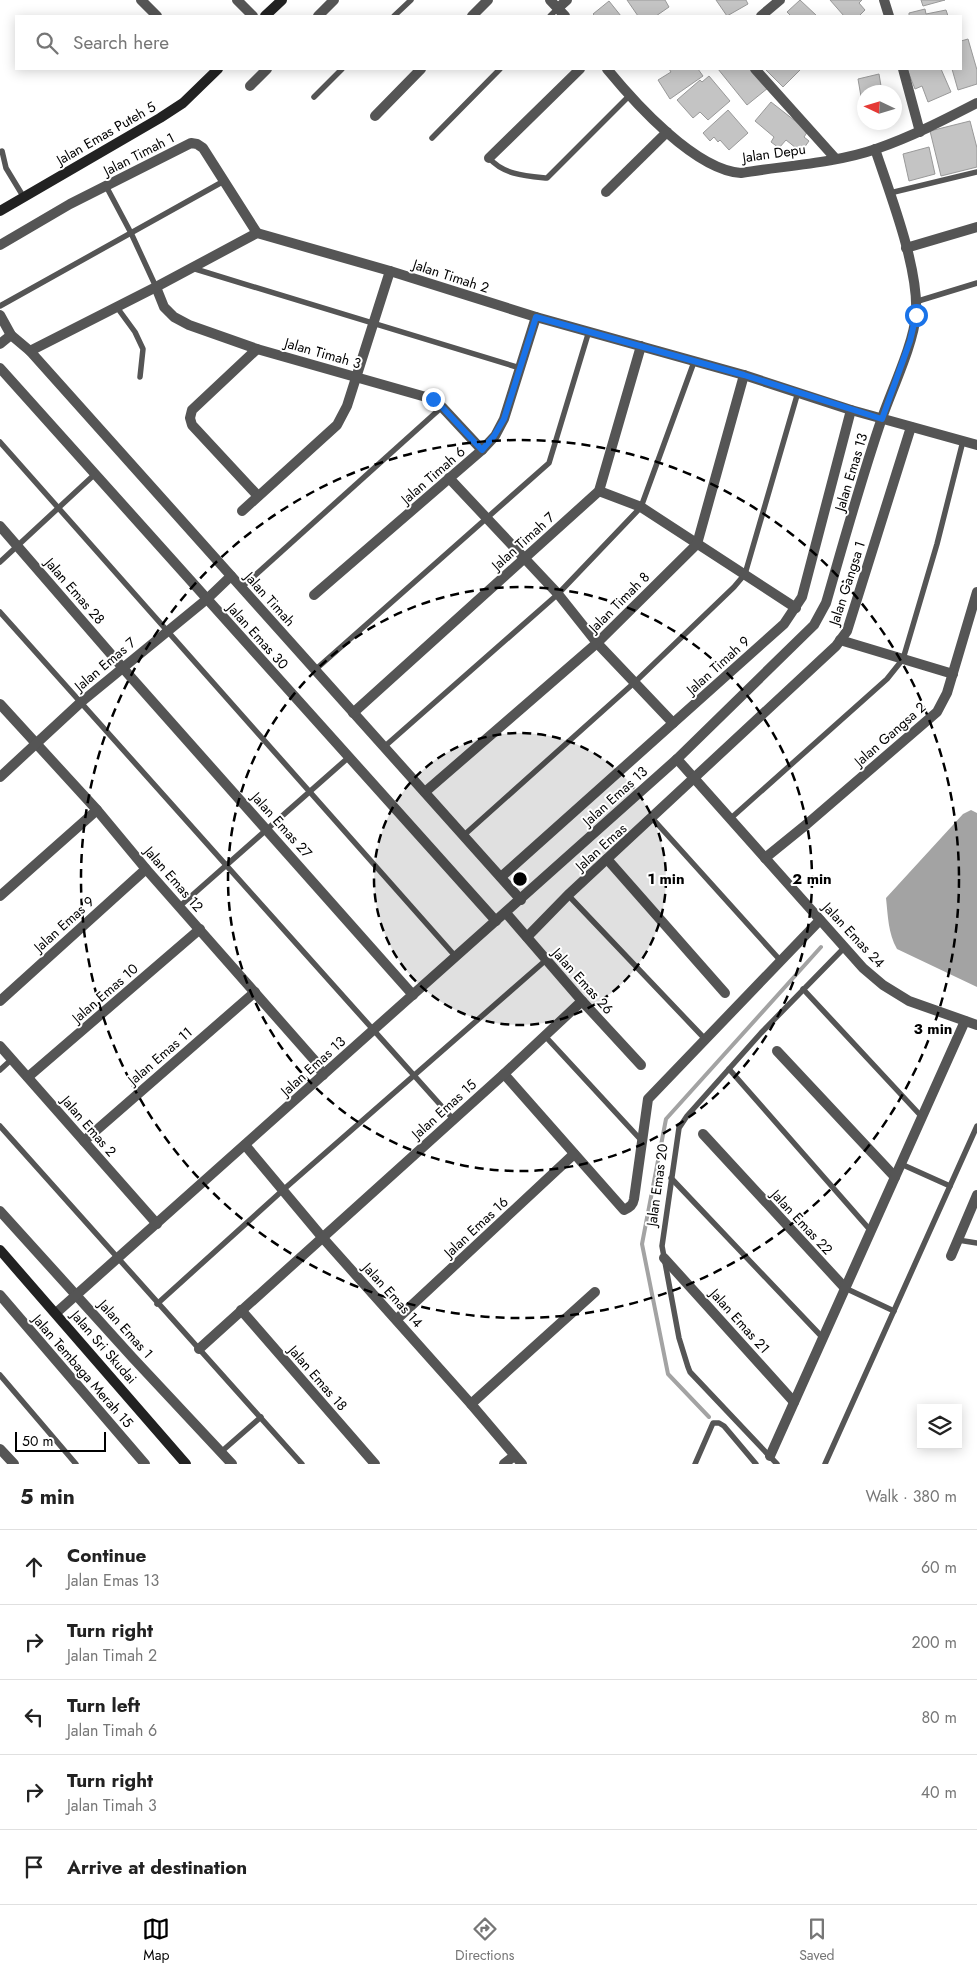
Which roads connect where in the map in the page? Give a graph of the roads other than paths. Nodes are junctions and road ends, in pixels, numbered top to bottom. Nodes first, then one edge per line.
1 (141, 0) edge
2 (237, 0) edge
3 (282, 0) edge
4 (334, 0) edge
5 (411, 0) edge
6 (488, 0) edge
7 (550, 0) edge
8 (567, 0) edge
9 (780, 0) edge
10 (884, 0) edge
11 (561, 12) edge
12 (156, 15) edge
13 (252, 15) edge
14 (266, 15) edge
15 (319, 15) edge
16 (395, 15) edge
17 (473, 15) edge
18 (762, 15) edge
19 (889, 15) edge
20 (217, 70) edge
21 (266, 70) edge
22 (341, 70) edge
23 (420, 70) edge
24 (499, 70) edge
25 (579, 70) edge
26 (608, 70) edge
27 (756, 70) edge
28 (903, 70) edge
29 (250, 86) dead end
30 (629, 96) junction
31 (314, 97) dead end
32 (977, 103) edge
33 (375, 116) dead end
34 (666, 132) junction
35 (920, 132) junction
36 (432, 138) dead end
37 (875, 149) junction
38 (0, 152) edge
39 (489, 158) joint
40 (835, 158) junction
41 (977, 172) edge
42 (224, 181) junction
43 (106, 186) junction
44 (606, 192) dead end
45 (890, 194) junction
46 (23, 196) junction
47 (0, 211) edge
48 (977, 227) edge
49 (132, 233) junction
50 (257, 233) junction
51 (0, 245) edge
52 (906, 248) junction
53 (192, 268) junction
54 (390, 271) junction
55 (977, 283) edge
56 (156, 287) junction
57 (916, 302) junction
58 (0, 306) edge
59 (116, 306) junction
60 (0, 316) edge
61 (536, 317) junction
62 (374, 322) junction
63 (589, 332) junction
64 (11, 335) junction
65 (0, 344) edge
66 (641, 346) junction
67 (257, 349) junction
68 (30, 351) junction
69 (694, 362) junction
70 (0, 368) edge
71 (520, 368) junction
72 (744, 375) junction
73 (140, 377) dead end
74 (356, 377) junction
75 (798, 392) junction
76 (442, 407) junction
77 (851, 410) junction
78 (882, 419) junction
79 (911, 428) junction
80 (963, 441) junction
81 (0, 442) edge
82 (977, 445) edge
83 (482, 450) junction
84 (95, 474) junction
85 (449, 478) junction
86 (599, 492) junction
87 (258, 496) junction
88 (641, 507) junction
89 (59, 508) junction
90 (242, 511) dead end
91 (488, 518) junction
92 (0, 526) edge
93 (697, 544) junction
94 (18, 547) junction
95 (525, 558) junction
96 (0, 562) edge
97 (745, 574) junction
98 (231, 576) junction
99 (242, 587) junction
100 (977, 592) edge
101 (558, 594) junction
102 (314, 595) dead end
103 (207, 599) junction
104 (796, 608) junction
105 (0, 612) edge
106 (167, 631) junction
107 (840, 640) junction
108 (597, 643) junction
109 (903, 659) junction
110 (315, 670) junction
111 (126, 671) junction
112 (953, 674) junction
113 (634, 682) junction
114 (80, 703) junction
115 (0, 704) edge
116 (353, 713) junction
117 (673, 723) junction
118 (37, 743) junction
119 (384, 747) junction
120 (349, 757) junction
121 (677, 759) junction
122 (0, 777) edge
123 (694, 778) junction
124 (425, 792) junction
125 (309, 793) junction
126 (97, 810) junction
127 (652, 818) junction
128 (730, 819) junction
129 (269, 830) junction
130 (463, 836) junction
131 (765, 858) junction
132 (607, 860) junction
133 (226, 867) junction
134 (146, 869) junction
135 (501, 876) junction
136 (568, 895) junction
137 (0, 896) edge
138 (521, 900) junction
139 (180, 906) junction
140 (506, 913) junction
141 (820, 920) junction
142 (496, 922) junction
143 (200, 929) junction
144 (527, 937) junction
145 (844, 948) junction
146 (456, 957) junction
147 (546, 960) junction
148 (780, 960) junction
149 (803, 989) junction
150 (255, 992) junction
151 (725, 993) dead end
152 (413, 995) junction
153 (0, 1001) edge
154 (582, 1001) junction
155 (965, 1021) junction
156 (977, 1025) edge
157 (374, 1030) junction
158 (545, 1036) junction
159 (705, 1039) junction
160 (0, 1046) edge
161 (777, 1051) dead end
162 (12, 1059) junction
163 (641, 1065) dead end
164 (729, 1069) junction
165 (0, 1070) edge
166 (504, 1074) junction
167 (323, 1075) junction
168 (28, 1077) junction
169 (414, 1077) junction
170 (922, 1117) junction
171 (454, 1119) junction
172 (0, 1126) edge
173 (977, 1126) edge
174 (703, 1134) dead end
175 (641, 1140) junction
176 (84, 1141) junction
177 (245, 1145) junction
178 (574, 1154) junction
179 (901, 1164) junction
180 (895, 1177) junction
181 (671, 1178) junction
182 (950, 1186) junction
183 (283, 1190) junction
184 (977, 1195) edge
185 (0, 1211) edge
186 (157, 1224) junction
187 (871, 1231) junction
188 (322, 1237) junction
189 (958, 1240) junction
190 (977, 1243) edge
191 (0, 1250) edge
192 (951, 1256) dead end
193 (664, 1258) junction
194 (118, 1259) junction
195 (845, 1288) junction
196 (595, 1292) dead end
197 (0, 1295) edge
198 (77, 1295) junction
199 (157, 1304) junction
200 (240, 1310) junction
201 (894, 1311) junction
202 (56, 1313) junction
203 (397, 1320) junction
204 (823, 1338) junction
205 (198, 1349) junction
206 (0, 1375) edge
207 (794, 1402) junction
208 (471, 1404) junction
209 (261, 1417) junction
210 (0, 1449) edge
211 (221, 1452) junction
212 (514, 1456) junction
213 (773, 1460) edge
214 (14, 1464) edge
215 (76, 1464) edge
216 (145, 1464) edge
217 (186, 1464) edge
218 (232, 1464) edge
219 (302, 1464) edge
220 (375, 1464) edge
221 (504, 1464) edge
222 (522, 1464) edge
223 (695, 1464) edge
224 (756, 1464) edge
225 (824, 1464) edge

1 - 12 street
2 - 13 street
3 - 14 street
4 - 15 street
5 - 16 lane
6 - 17 street
7 - 11 street
8 - 11 street
9 - 18 street
10 - 19 street
20 - 46 street, Jalan Emas Puteh 5
21 - 29 street
22 - 31 lane
23 - 33 street
24 - 36 lane
25 - 39 street
26 - 30 street, Jalan Depu
27 - 40 street
28 - 35 street
30 - 34 street, Jalan Depu
30 - 39 lane
32 - 35 street, Jalan Depu
34 - 40 street, Jalan Depu
34 - 44 street
35 - 37 street, Jalan Depu
37 - 40 street, Jalan Depu
37 - 45 street, Jalan Emas 13
38 - 46 lane
41 - 45 lane
42 - 43 street, Jalan Timah 1
42 - 49 lane
42 - 50 street, Jalan Timah 1
43 - 49 lane
43 - 51 street, Jalan Timah 1
45 - 52 street, Jalan Emas 13
46 - 47 street, Jalan Emas Puteh 5
48 - 52 street
49 - 56 lane
49 - 58 lane
50 - 53 street
50 - 54 street, Jalan Timah 2
52 - 57 street, Jalan Emas 13
53 - 56 street
53 - 62 lane
54 - 61 street, Jalan Timah 2
54 - 62 street
55 - 57 lane
56 - 59 street
56 - 67 street, Jalan Timah 3
57 - 78 street, Jalan Emas 13
59 - 68 street
59 - 73 lane
60 - 64 street, Jalan Timah
61 - 63 street, Jalan Timah 2
61 - 71 street, Jalan Timah 6
62 - 71 lane
62 - 74 street
63 - 66 street, Jalan Timah 2
63 - 91 lane
64 - 65 street
64 - 68 street, Jalan Timah
66 - 69 street, Jalan Timah 2
66 - 86 street
67 - 74 street, Jalan Timah 3
67 - 87 street
68 - 98 street, Jalan Timah
69 - 72 street, Jalan Timah 2
69 - 88 lane
70 - 84 street, Jalan Emas 30
71 - 83 street, Jalan Timah 6
72 - 75 street, Jalan Timah 2
72 - 93 street, Jalan Timah 8
74 - 76 street, Jalan Timah 3
74 - 87 street
75 - 77 street, Jalan Timah 2
75 - 97 lane
76 - 83 street, Jalan Timah 3
76 - 99 lane
77 - 78 street, Jalan Timah 2
77 - 104 street, Jalan Timah 9
78 - 79 street, Jalan Timah 2
78 - 121 street, Jalan Emas 13
79 - 80 street, Jalan Timah 2
79 - 107 street, Jalan Gangsa 1
80 - 82 street, Jalan Timah 2
80 - 109 lane
81 - 89 lane
83 - 85 street, Jalan Timah 6
84 - 89 lane
84 - 103 street, Jalan Emas 30
85 - 91 street
85 - 102 street, Jalan Timah 6
86 - 88 street
86 - 95 street, Jalan Timah 7
87 - 90 street
88 - 93 street
88 - 101 lane
89 - 94 lane
89 - 106 lane
91 - 95 street
91 - 110 lane
92 - 94 street, Jalan Emas 28
93 - 97 street
93 - 108 street, Jalan Timah 8
94 - 96 lane
94 - 111 street, Jalan Emas 28
95 - 101 street
95 - 116 street, Jalan Timah 7
97 - 104 street
97 - 113 lane
98 - 99 street, Jalan Timah
98 - 103 street, Jalan Emas 7
99 - 110 street, Jalan Timah
100 - 112 street, Jalan Gangsa 2
101 - 108 street
101 - 119 lane
103 - 106 street, Jalan Emas 7
103 - 120 street, Jalan Emas 30
104 - 117 street, Jalan Timah 9
105 - 114 lane
106 - 111 street, Jalan Emas 7
106 - 125 lane
107 - 109 street
107 - 123 street, Jalan Gangsa 1
108 - 113 street
108 - 124 street, Jalan Timah 8
109 - 112 street
109 - 128 lane
110 - 116 street, Jalan Timah
111 - 114 street, Jalan Emas 7
111 - 129 street, Jalan Emas 27
112 - 131 street, Jalan Gangsa 2
113 - 117 street
113 - 130 lane
114 - 118 street, Jalan Emas 7
114 - 133 lane
115 - 118 street, Jalan Emas 12
116 - 119 street, Jalan Timah
117 - 135 street, Jalan Timah 9
118 - 122 street, Jalan Emas 7
118 - 126 street, Jalan Emas 12
119 - 124 street, Jalan Timah
120 - 125 lane
120 - 142 street, Jalan Emas 30
121 - 123 street, Jalan Emas 24
121 - 138 street, Jalan Emas 13
123 - 127 street, Jalan Emas
123 - 128 street, Jalan Emas 24
124 - 130 street, Jalan Timah
125 - 129 lane
125 - 146 lane
126 - 134 street, Jalan Emas 12
126 - 137 street
127 - 132 street, Jalan Emas
127 - 148 lane
128 - 131 street, Jalan Emas 24
129 - 133 lane
129 - 152 street, Jalan Emas 27
130 - 135 street, Jalan Timah
131 - 141 street, Jalan Emas 24
132 - 136 street, Jalan Emas
132 - 151 street
133 - 139 lane
133 - 157 lane
134 - 139 street, Jalan Emas 12
134 - 153 street, Jalan Emas 9
135 - 138 street, Jalan Timah
136 - 144 street, Jalan Emas
136 - 159 lane
138 - 140 street, Jalan Emas 13
139 - 143 street, Jalan Emas 12
140 - 142 street, Jalan Emas 13
140 - 144 street, Jalan Emas 26
141 - 145 street, Jalan Emas 24
141 - 148 street
142 - 146 street, Jalan Emas 13
143 - 150 street, Jalan Emas 12
143 - 168 street, Jalan Emas 10
144 - 147 street, Jalan Emas 26
145 - 149 lane, Jalan Emas 20
145 - 155 street, Jalan Emas 24
146 - 152 street, Jalan Emas 13
147 - 154 street, Jalan Emas 26
147 - 169 lane
148 - 159 street
149 - 164 lane, Jalan Emas 20
149 - 170 lane
150 - 167 street, Jalan Emas 12
150 - 176 street, Jalan Emas 11
152 - 157 street, Jalan Emas 13
154 - 158 street, Jalan Emas 15
154 - 163 street, Jalan Emas 26
155 - 156 street, Jalan Emas 24
155 - 170 street, Jalan Emas 20
157 - 167 street, Jalan Emas 13
157 - 169 lane
158 - 166 street, Jalan Emas 15
158 - 175 lane
159 - 175 street
160 - 162 street, Jalan Emas 2
161 - 180 street
162 - 165 lane
162 - 168 street, Jalan Emas 2
164 - 181 lane, Jalan Emas 20
164 - 187 lane
166 - 171 street, Jalan Emas 15
166 - 178 street
167 - 177 street, Jalan Emas 13
168 - 176 street, Jalan Emas 2
169 - 171 lane
169 - 183 lane
170 - 179 street, Jalan Emas 20
171 - 188 street, Jalan Emas 15
172 - 194 lane
173 - 182 lane
174 - 195 street, Jalan Emas 22
175 - 178 street
176 - 186 street, Jalan Emas 2
177 - 183 street, Jalan Emas 14
177 - 186 street, Jalan Emas 13
178 - 203 street, Jalan Emas 16
179 - 180 street, Jalan Emas 20
179 - 182 lane
180 - 187 street, Jalan Emas 20
181 - 193 lane, Jalan Emas 20
181 - 204 lane
182 - 201 lane
183 - 188 street, Jalan Emas 14
183 - 199 lane
184 - 189 street
185 - 198 street, Jalan Emas 1
186 - 194 street, Jalan Emas 13
187 - 195 street, Jalan Emas 20
188 - 200 street
188 - 203 street, Jalan Emas 14
189 - 190 lane
189 - 192 street
191 - 202 street, Jalan Sri Skudai
193 - 207 street, Jalan Emas 21
193 - 213 lane, Jalan Emas 20
194 - 198 street, Jalan Emas 13
194 - 199 lane
195 - 201 lane, Jalan Emas 22
195 - 204 street, Jalan Emas 20
196 - 208 street
197 - 216 street, Jalan Tembaga Merah 15
198 - 202 street, Jalan Emas 13
198 - 211 street, Jalan Emas 1
199 - 205 lane
200 - 205 street
200 - 220 street, Jalan Emas 18
201 - 225 lane
202 - 217 street, Jalan Sri Skudai
203 - 208 street, Jalan Emas 14
204 - 207 street, Jalan Emas 20
205 - 209 lane
206 - 215 lane
207 - 213 street, Jalan Emas 20
208 - 212 street, Jalan Emas 14
209 - 211 lane
209 - 219 lane
210 - 214 street
211 - 218 street, Jalan Emas 1
212 - 221 street
212 - 222 street, Jalan Emas 14
223 - 224 lane

